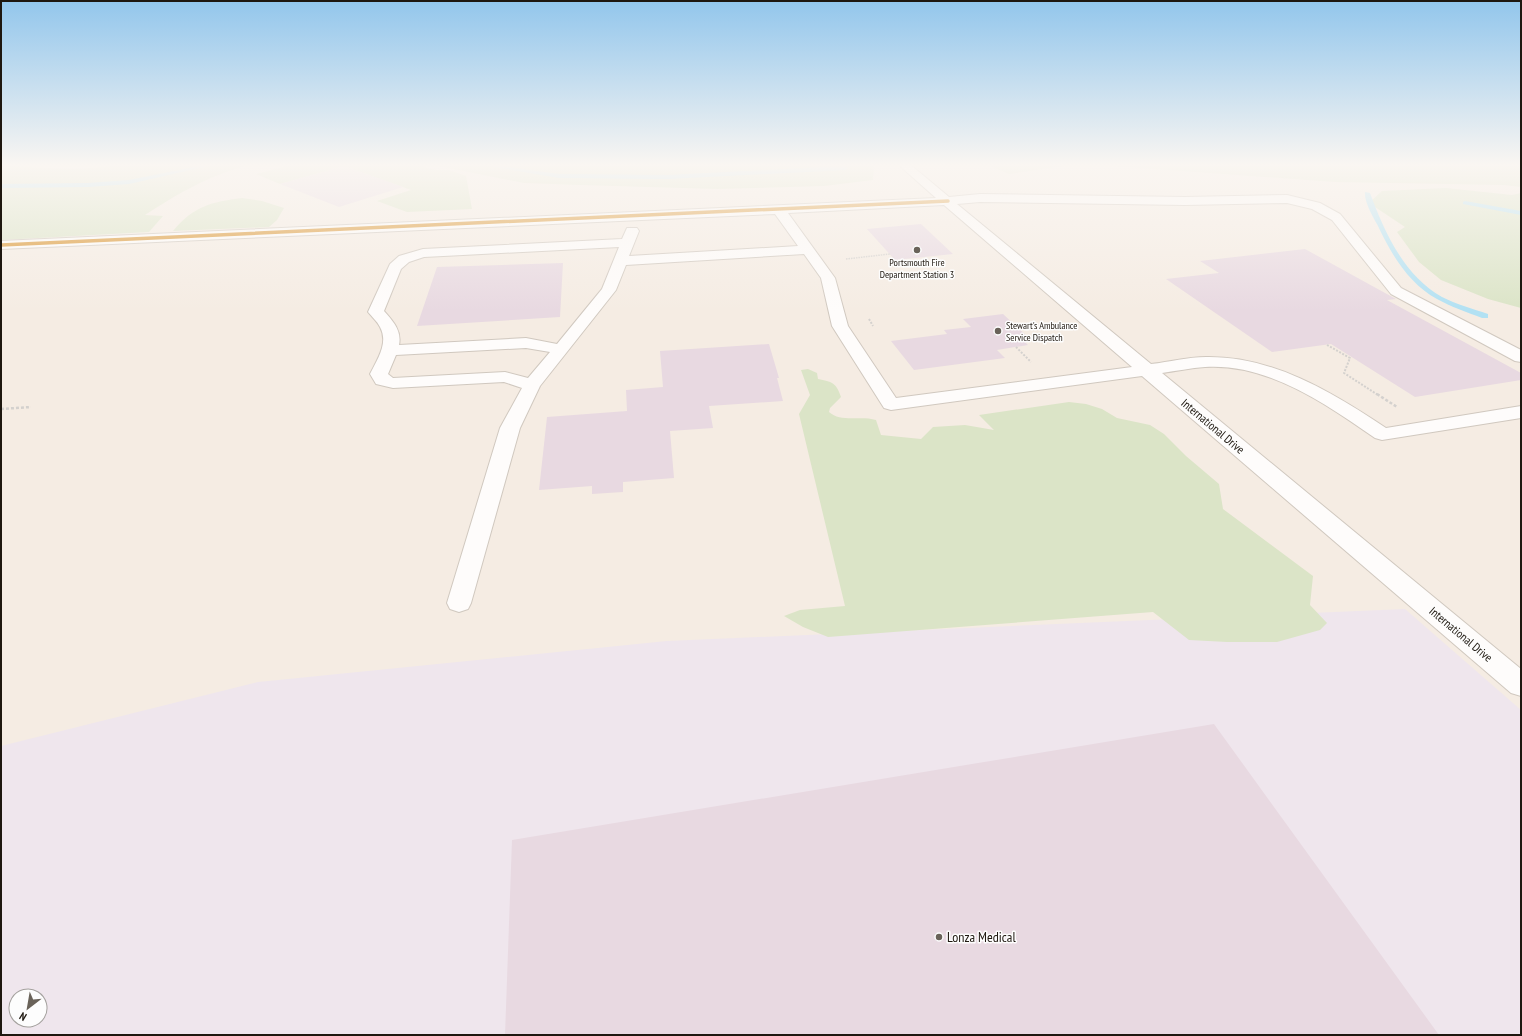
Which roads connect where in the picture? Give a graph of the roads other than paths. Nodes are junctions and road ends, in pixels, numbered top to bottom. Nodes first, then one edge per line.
1 (677, 214) edge
2 (782, 214) edge
3 (964, 214) edge
4 (1331, 214) edge
5 (638, 216) junction
6 (627, 243) junction
7 (1, 245) edge
8 (809, 250) junction
9 (620, 261) junction
10 (559, 349) junction
11 (391, 350) junction
12 (1521, 357) edge
13 (1146, 370) junction
14 (532, 385) junction
15 (1521, 412) edge
16 (459, 603) dead end
17 (1521, 685) edge

1 - 5 street
2 - 8 street
3 - 13 street, International Drive
4 - 12 street
5 - 6 street
5 - 7 street
6 - 9 street
6 - 11 street
8 - 9 street
8 - 13 street
9 - 10 street
10 - 11 street
10 - 14 street
11 - 14 street
13 - 15 street
13 - 17 street, International Drive
14 - 16 street

